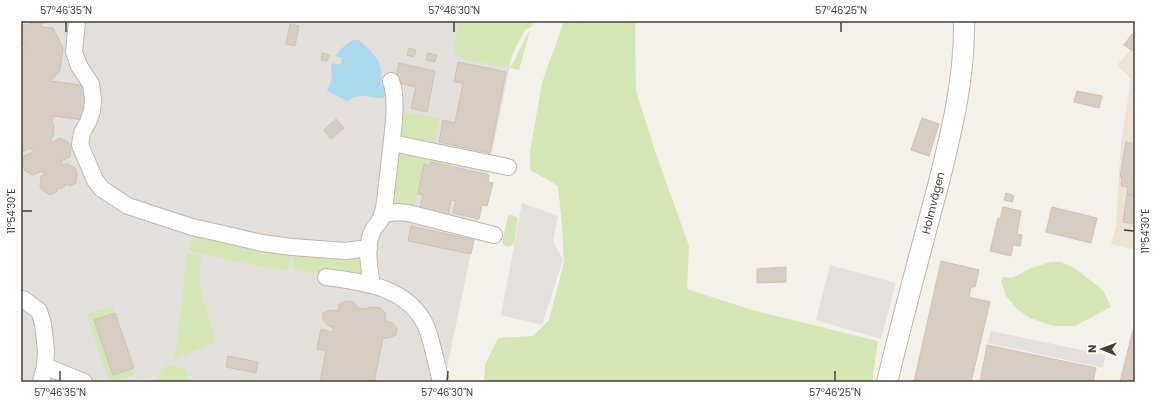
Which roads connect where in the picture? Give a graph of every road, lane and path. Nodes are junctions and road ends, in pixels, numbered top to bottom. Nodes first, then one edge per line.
1 (77, 21) edge
2 (964, 21) edge
3 (391, 81) dead end
4 (392, 143) junction
5 (508, 167) dead end
6 (383, 214) junction
7 (494, 235) dead end
8 (369, 248) junction
9 (326, 278) dead end
10 (372, 285) junction
11 (23, 299) dead end
12 (45, 366) junction
13 (41, 382) edge
14 (84, 382) edge
15 (440, 382) edge
16 (887, 382) edge

1 - 8 street
2 - 16 street, Holmvägen
3 - 4 street
4 - 5 street
4 - 6 street
6 - 7 street
6 - 8 street
8 - 10 street
9 - 10 street
10 - 15 street
11 - 12 street
12 - 13 street
12 - 14 street

